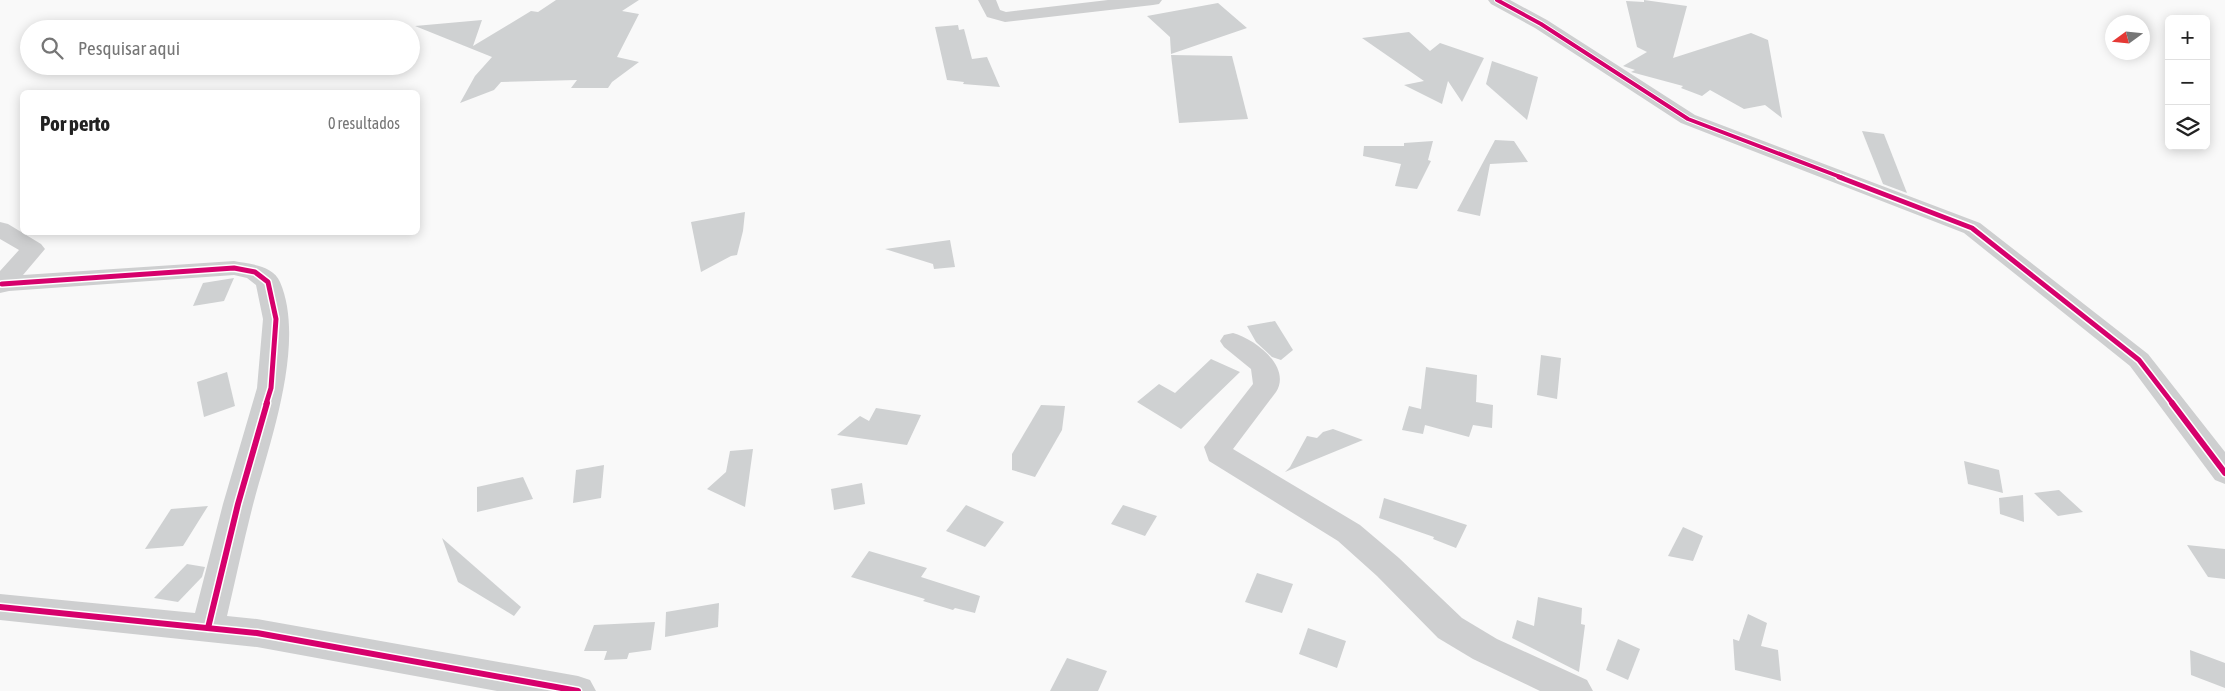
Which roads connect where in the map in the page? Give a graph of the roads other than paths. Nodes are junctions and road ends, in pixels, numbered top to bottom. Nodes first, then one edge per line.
1 (987, 0) edge
2 (1153, 0) edge
3 (1496, 0) edge
4 (0, 229) edge
5 (1, 285) edge
6 (1233, 341) dead end
7 (2225, 473) edge
8 (0, 607) edge
9 (208, 628) junction
10 (578, 691) edge
11 (1575, 691) edge

1 - 2 street
3 - 7 street
4 - 5 street
5 - 9 street
6 - 11 street
8 - 9 street
9 - 10 street

